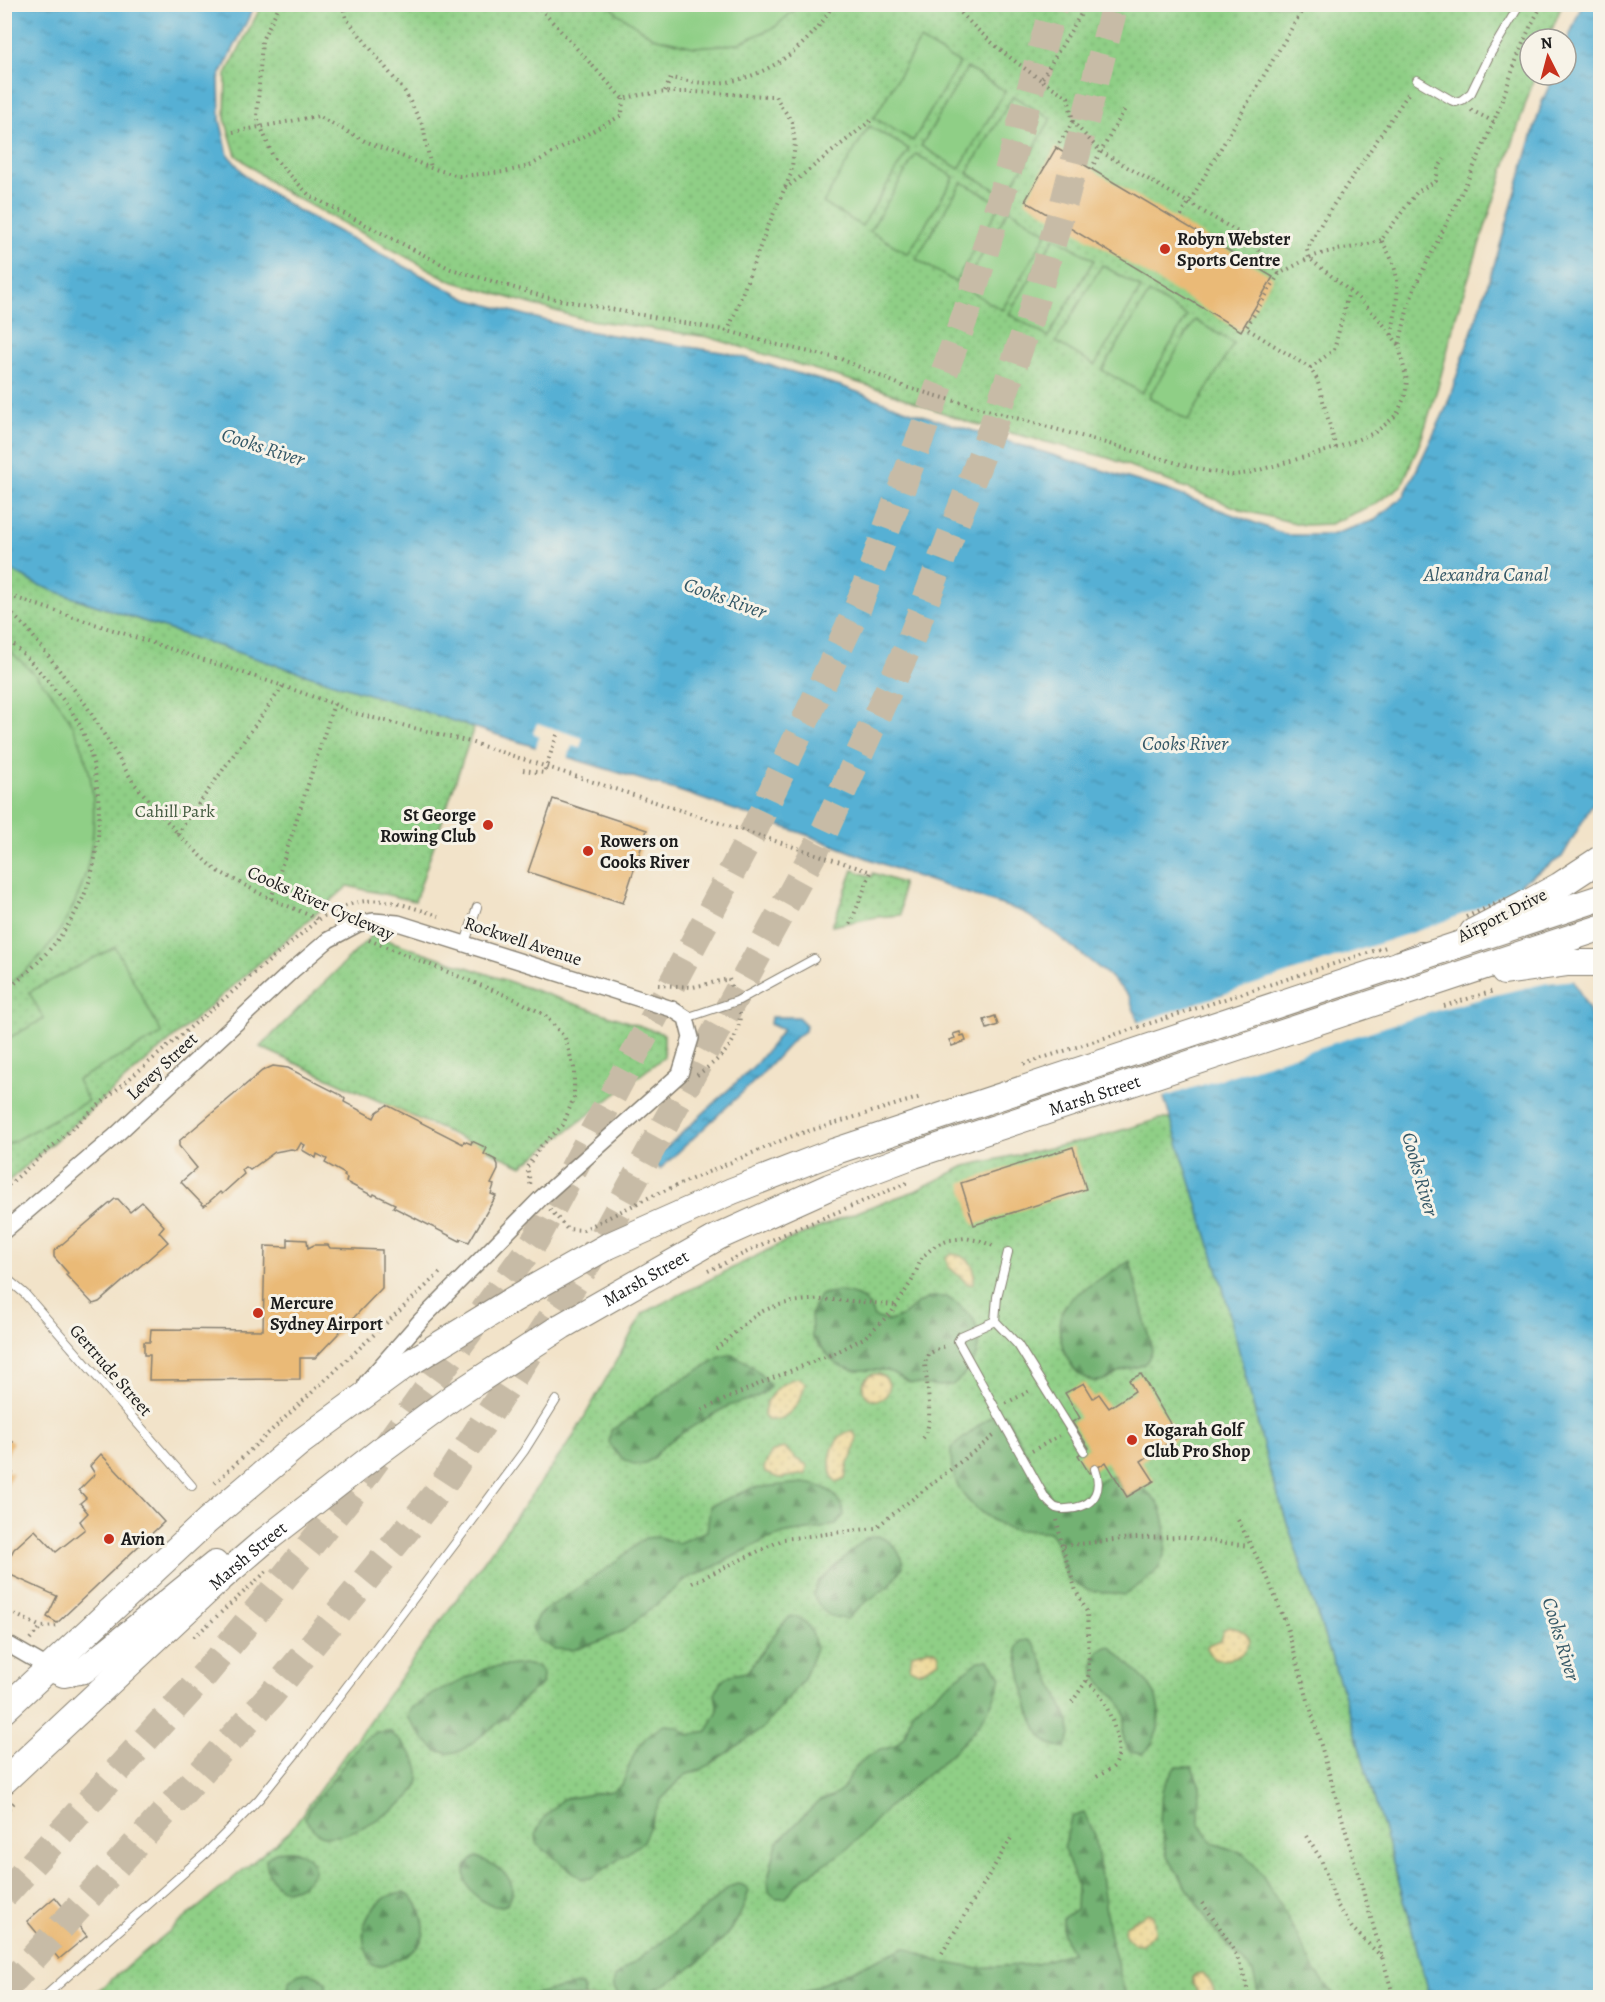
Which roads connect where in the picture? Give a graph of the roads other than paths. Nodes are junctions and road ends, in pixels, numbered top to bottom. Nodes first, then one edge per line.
1 (1520, 4) edge
2 (1417, 80) road end
3 (1600, 859) edge
4 (1600, 898) edge
5 (477, 907) dead end
6 (1600, 928) edge
7 (345, 930) joint
8 (465, 943) junction
9 (1394, 955) junction
10 (814, 958) dead end
11 (1600, 963) edge
12 (1410, 992) junction
13 (686, 1018) junction
14 (4, 1231) edge
15 (1008, 1252) road end
16 (4, 1276) edge
17 (995, 1321) junction
18 (556, 1400) dead end
19 (343, 1411) junction
20 (1084, 1451) dead end
21 (1095, 1469) dead end
22 (192, 1486) dead end
23 (319, 1498) junction
24 (4, 1642) edge
25 (49, 1668) junction
26 (4, 1710) edge
27 (13, 1789) edge
28 (42, 1998) edge

1 - 2 lane
3 - 9 main road, Airport Drive, bridge
4 - 9 main road, bridge
5 - 8 lane
6 - 12 main road, Airport Drive
7 - 8 street, Rockwell Avenue
7 - 14 street, Levey Street
8 - 13 street, Rockwell Avenue
9 - 19 main road, Marsh Street
10 - 13 lane
11 - 12 main road
12 - 23 main road, Marsh Street
13 - 19 street, Marsh Street
15 - 17 lane
16 - 22 lane, Gertrude Street
17 - 20 lane
17 - 21 lane
18 - 28 lane
19 - 25 main road, Marsh Street
23 - 25 main road
23 - 27 main road, Marsh Street
24 - 25 street
25 - 26 main road, Marsh Street

